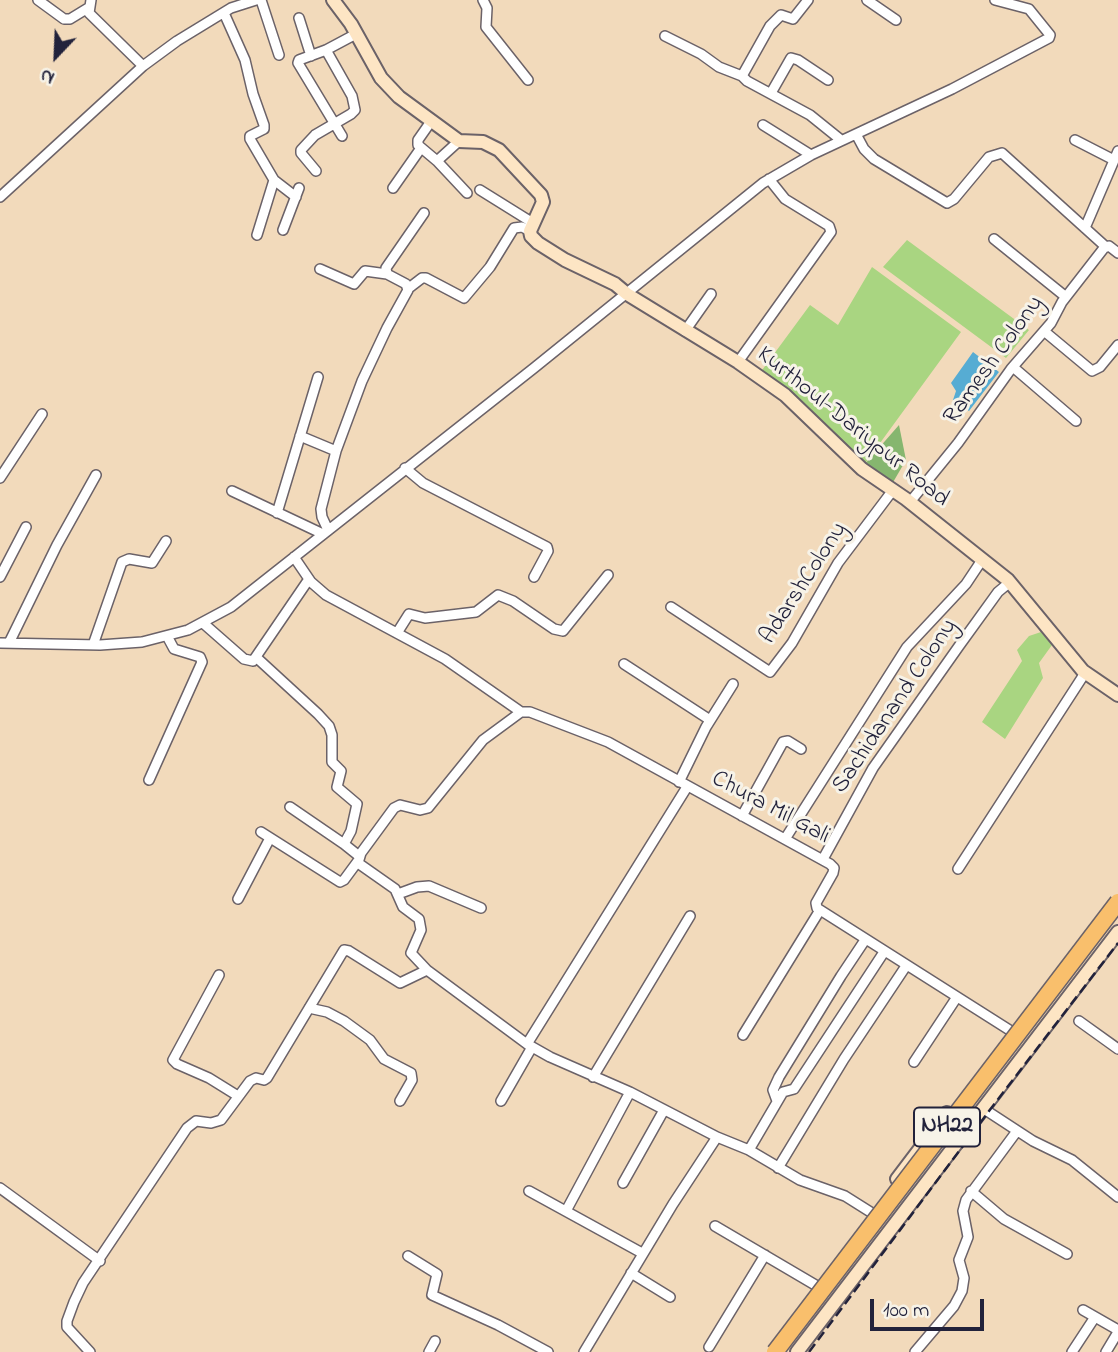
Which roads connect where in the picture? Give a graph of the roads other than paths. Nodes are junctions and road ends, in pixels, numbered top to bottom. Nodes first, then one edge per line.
1 (38, 0) edge
2 (258, 0) edge
3 (333, 0) edge
4 (483, 0) edge
5 (808, 0) edge
6 (867, 0) edge
7 (995, 0) edge
8 (89, 4) edge
9 (224, 13) junction
10 (299, 19) dead end
11 (895, 20) dead end
12 (356, 34) junction
13 (665, 36) dead end
14 (326, 50) junction
15 (279, 55) dead end
16 (311, 55) junction
17 (143, 66) junction
18 (742, 76) junction
19 (528, 80) dead end
20 (828, 80) dead end
21 (771, 93) junction
22 (432, 120) junction
23 (335, 124) junction
24 (762, 125) dead end
25 (856, 134) junction
26 (342, 136) dead end
27 (841, 140) junction
28 (1075, 140) dead end
29 (459, 141) junction
30 (421, 148) junction
31 (811, 155) junction
32 (1116, 155) edge
33 (437, 161) junction
34 (316, 171) dead end
35 (769, 179) junction
36 (274, 180) junction
37 (393, 188) dead end
38 (480, 190) dead end
39 (467, 193) dead end
40 (0, 197) edge
41 (424, 213) dead end
42 (532, 227) junction
43 (1085, 228) junction
44 (283, 230) dead end
45 (257, 235) dead end
46 (994, 239) dead end
47 (1111, 249) edge
48 (320, 269) dead end
49 (387, 274) junction
50 (409, 288) junction
51 (627, 294) junction
52 (711, 294) dead end
53 (1066, 297) junction
54 (685, 331) junction
55 (1044, 331) junction
56 (1118, 345) edge
57 (738, 362) junction
58 (1013, 367) junction
59 (318, 377) dead end
60 (43, 414) dead end
61 (1076, 421) dead end
62 (300, 436) junction
63 (336, 451) junction
64 (405, 468) junction
65 (96, 475) dead end
66 (0, 478) edge
67 (893, 490) junction
68 (232, 491) dead end
69 (910, 502) junction
70 (276, 513) junction
71 (26, 527) dead end
72 (326, 532) junction
73 (166, 541) dead end
74 (294, 557) junction
75 (982, 560) junction
76 (608, 575) dead end
77 (0, 577) edge
78 (534, 577) dead end
79 (309, 579) junction
80 (1010, 582) junction
81 (671, 607) dead end
82 (203, 623) junction
83 (397, 633) junction
84 (167, 636) junction
85 (5, 643) edge
86 (93, 645) junction
87 (257, 658) junction
88 (624, 664) dead end
89 (1085, 673) junction
90 (733, 684) dead end
91 (1118, 695) edge
92 (529, 713) junction
93 (710, 720) junction
94 (801, 749) dead end
95 (149, 780) dead end
96 (683, 784) junction
97 (290, 807) dead end
98 (742, 816) junction
99 (261, 832) dead end
100 (270, 838) junction
101 (785, 839) junction
102 (344, 844) junction
103 (358, 858) junction
104 (823, 859) junction
105 (958, 869) dead end
106 (1118, 891) edge
107 (398, 894) junction
108 (238, 899) dead end
109 (1118, 902) edge
110 (481, 908) dead end
111 (820, 910) junction
112 (690, 916) dead end
113 (1118, 919) edge
114 (1118, 932) edge
115 (865, 940) junction
116 (884, 953) junction
117 (906, 966) junction
118 (427, 970) junction
119 (219, 975) dead end
120 (957, 997) junction
121 (309, 1008) junction
122 (1026, 1012) junction
123 (1079, 1021) dead end
124 (1045, 1028) junction
125 (1011, 1031) junction
126 (743, 1035) dead end
127 (530, 1045) junction
128 (1118, 1049) edge
129 (914, 1062) dead end
130 (593, 1077) junction
131 (630, 1093) junction
132 (237, 1096) junction
133 (400, 1101) dead end
134 (500, 1101) dead end
135 (777, 1101) junction
136 (984, 1109) junction
137 (664, 1110) junction
138 (1017, 1131) junction
139 (717, 1137) junction
140 (749, 1150) junction
141 (778, 1167) junction
142 (896, 1181) junction
143 (623, 1183) dead end
144 (0, 1188) edge
145 (529, 1191) dead end
146 (971, 1191) junction
147 (916, 1197) junction
148 (1118, 1197) edge
149 (566, 1211) junction
150 (872, 1213) junction
151 (715, 1226) dead end
152 (642, 1253) junction
153 (1068, 1254) dead end
154 (408, 1255) dead end
155 (765, 1255) junction
156 (100, 1261) junction
157 (631, 1273) junction
158 (817, 1286) junction
159 (670, 1297) dead end
160 (1083, 1310) dead end
161 (1095, 1317) junction
162 (1118, 1331) edge
163 (435, 1341) dead end
164 (709, 1347) dead end
165 (90, 1352) edge
166 (429, 1352) edge
167 (548, 1352) edge
168 (583, 1352) edge
169 (765, 1352) edge
170 (775, 1352) edge
171 (787, 1352) edge
172 (797, 1352) edge
173 (915, 1352) edge
174 (1072, 1352) edge
175 (1106, 1352) edge

1 - 8 street
2 - 9 street
2 - 15 street
3 - 12 street
4 - 19 street
5 - 18 street
6 - 11 street
7 - 25 street
8 - 17 street
9 - 17 street
9 - 36 street
10 - 16 street
12 - 14 street
12 - 22 street
13 - 18 street
14 - 16 street
14 - 23 street
16 - 23 street
17 - 40 street
18 - 21 street
20 - 21 street
21 - 27 street
22 - 29 street
22 - 30 street
23 - 26 street
23 - 34 street
24 - 31 street
25 - 27 street
25 - 43 street
27 - 31 street
28 - 32 street
29 - 33 street
29 - 42 street
30 - 33 street
30 - 37 street
31 - 35 street
32 - 43 street
33 - 39 street
35 - 51 street
35 - 57 street
36 - 44 street
36 - 45 street
38 - 42 street
41 - 49 street
42 - 50 street
42 - 51 street, Kurthoul-Dariypur Road
43 - 47 street
46 - 53 street
47 - 53 street, Ramesh Colony
48 - 49 street
49 - 50 street
50 - 63 street
51 - 54 street, Kurthoul-Dariypur Road
51 - 64 street
52 - 54 street
53 - 55 street, Ramesh Colony
54 - 57 street, Kurthoul-Dariypur Road
55 - 56 street
55 - 58 street, Ramesh Colony
57 - 67 street, Kurthoul-Dariypur Road
58 - 61 street
58 - 69 street, Ramesh Colony
59 - 62 street
60 - 66 street
62 - 63 street
62 - 70 street
63 - 72 street
64 - 72 street
64 - 78 street
65 - 85 street
67 - 69 street, Kurthoul-Dariypur Road
67 - 81 street, AdarshColony
68 - 70 street
69 - 75 street, Kurthoul-Dariypur Road
70 - 72 street
71 - 77 street
72 - 74 street
73 - 86 street
74 - 79 street, Chura Mil Gali
74 - 82 street
75 - 80 street, Kurthoul-Dariypur Road
75 - 101 street
76 - 83 street
79 - 83 street, Chura Mil Gali
79 - 87 street
80 - 89 street, Kurthoul-Dariypur Road
80 - 104 street, Sachidanand Colony
82 - 84 street
82 - 87 street
83 - 92 street, Chura Mil Gali
84 - 86 street
84 - 95 street
85 - 86 street
87 - 102 street
88 - 93 street
89 - 91 street, Kurthoul-Dariypur Road
89 - 105 street
90 - 93 street
92 - 96 street, Chura Mil Gali
92 - 103 street
93 - 96 street
94 - 98 street
96 - 98 street, Chura Mil Gali
96 - 127 street
97 - 102 street
98 - 101 street, Chura Mil Gali
99 - 100 street
100 - 103 street
100 - 108 street
101 - 104 street, Chura Mil Gali
102 - 103 street
103 - 107 street
104 - 111 street, Chura Mil Gali
106 - 122 street
107 - 110 street
107 - 118 street
109 - 170 highway, NH22, bridge
111 - 115 street
111 - 126 street
112 - 130 street
113 - 171 highway, NH22
114 - 124 street
115 - 116 street
115 - 135 street
116 - 117 street
116 - 135 street
117 - 120 street
117 - 141 street
118 - 121 street
118 - 127 street
119 - 132 street
120 - 125 street
120 - 129 street
121 - 132 street
121 - 133 street
122 - 124 street
122 - 125 street
123 - 128 street
124 - 136 street
125 - 142 street
127 - 130 street
127 - 134 street
130 - 131 street
131 - 137 street
131 - 149 street
132 - 156 street
135 - 140 street
136 - 138 street
136 - 147 street
137 - 139 street
137 - 143 street
138 - 146 street
138 - 148 street
139 - 140 street
139 - 152 street
140 - 141 street
141 - 150 street
142 - 147 street
142 - 150 street
144 - 156 street
145 - 149 street
146 - 153 street
146 - 173 street
147 - 172 street
149 - 152 street
150 - 158 street
151 - 155 street
152 - 157 street
154 - 167 street
155 - 158 street
155 - 164 street
156 - 165 street
157 - 159 street
157 - 168 street
158 - 169 street
160 - 161 street
161 - 162 street
161 - 174 street
162 - 175 street
163 - 166 street

